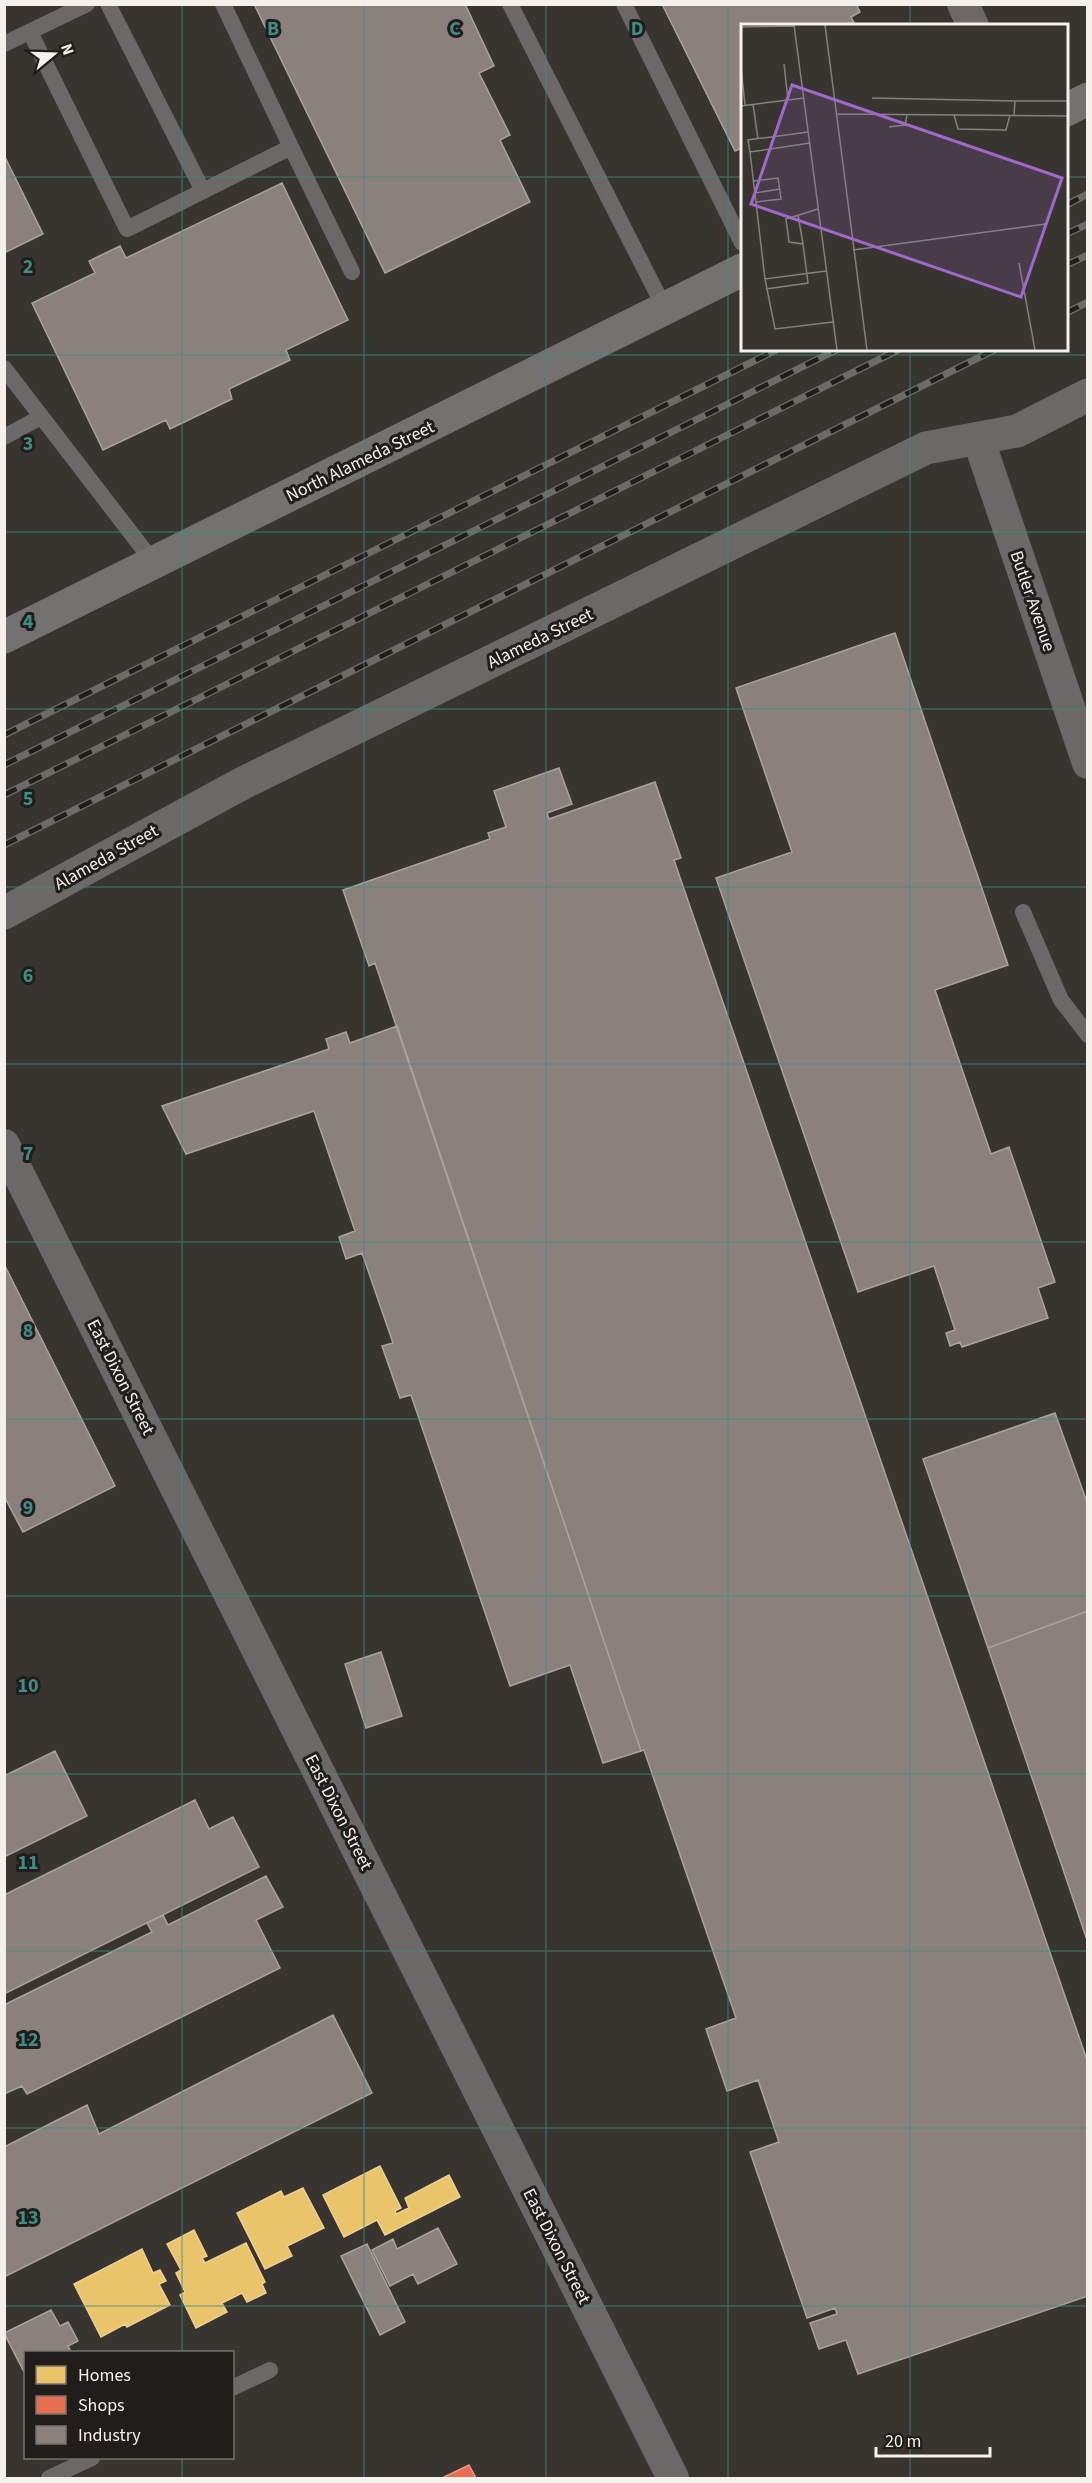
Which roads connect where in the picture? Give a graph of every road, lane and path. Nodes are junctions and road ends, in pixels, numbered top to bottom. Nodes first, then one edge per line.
1 (87, 4) edge
2 (108, 4) edge
3 (223, 4) edge
4 (510, 4) edge
5 (624, 4) edge
6 (30, 32) junction
7 (4, 44) edge
8 (1088, 99) edge
9 (1068, 109) edge
10 (291, 147) junction
11 (203, 191) junction
12 (741, 241) edge
13 (352, 272) dead end
14 (729, 277) edge
15 (665, 309) junction
16 (4, 368) edge
17 (1088, 396) edge
18 (41, 417) junction
19 (4, 437) edge
20 (978, 438) junction
21 (154, 563) junction
22 (4, 637) edge
23 (1088, 763) edge
24 (1023, 912) dead end
25 (4, 913) edge
26 (1088, 1035) edge
27 (4, 1145) edge
28 (270, 2370) dead end
29 (234, 2387) edge
30 (88, 2459) edge
31 (49, 2478) edge
32 (674, 2478) edge

1 - 6 lane
2 - 11 lane
3 - 10 lane
4 - 15 lane
5 - 12 lane
6 - 7 lane
6 - 11 lane
8 - 9 main road
10 - 11 lane
10 - 13 lane
14 - 15 main road, North Alameda Street
15 - 21 main road, North Alameda Street
16 - 18 lane
17 - 20 street, Alameda Street
18 - 19 lane
18 - 21 lane
20 - 23 street, Butler Avenue
20 - 25 street, Alameda Street
21 - 22 main road, North Alameda Street
24 - 26 lane
27 - 32 street, East Dixon Street
28 - 29 lane
30 - 31 lane

